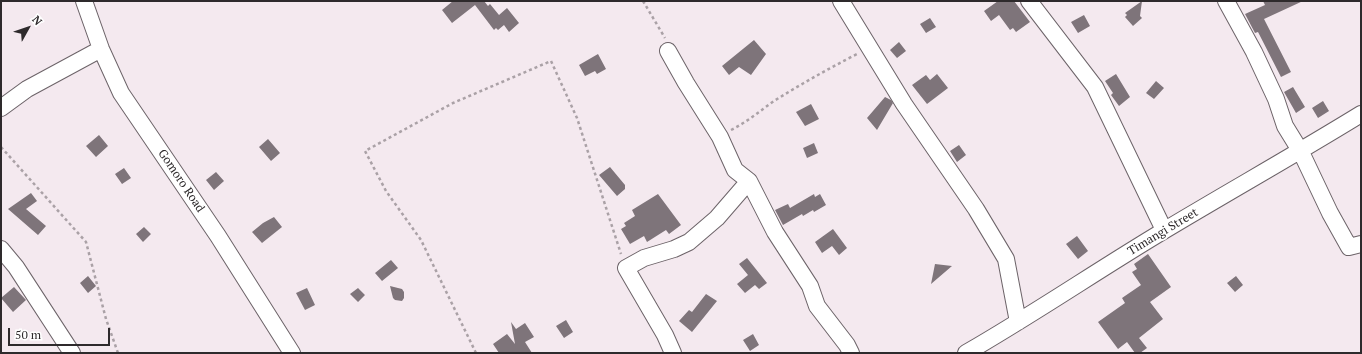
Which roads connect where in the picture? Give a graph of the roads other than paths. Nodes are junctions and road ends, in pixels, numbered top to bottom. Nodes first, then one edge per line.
1 (84, 1) edge
2 (841, 1) edge
3 (1029, 1) edge
4 (1226, 1) edge
5 (100, 49) junction
6 (668, 51) road end
7 (1, 108) edge
8 (1361, 114) edge
9 (1301, 152) junction
10 (749, 181) junction
11 (1164, 230) junction
12 (1361, 244) edge
13 (1, 249) edge
14 (1018, 322) junction
15 (72, 353) edge
16 (292, 353) edge
17 (673, 353) edge
18 (851, 353) edge
19 (966, 353) edge

1 - 5 street, Gomoro Road
2 - 14 street
3 - 11 street
4 - 9 street
5 - 7 street
5 - 16 street, Gomoro Road
6 - 10 street
8 - 9 street, Timangi Street
9 - 11 street, Timangi Street
9 - 12 street
10 - 17 street
10 - 18 street
11 - 14 street, Timangi Street
13 - 15 street
14 - 19 street, Timangi Street

